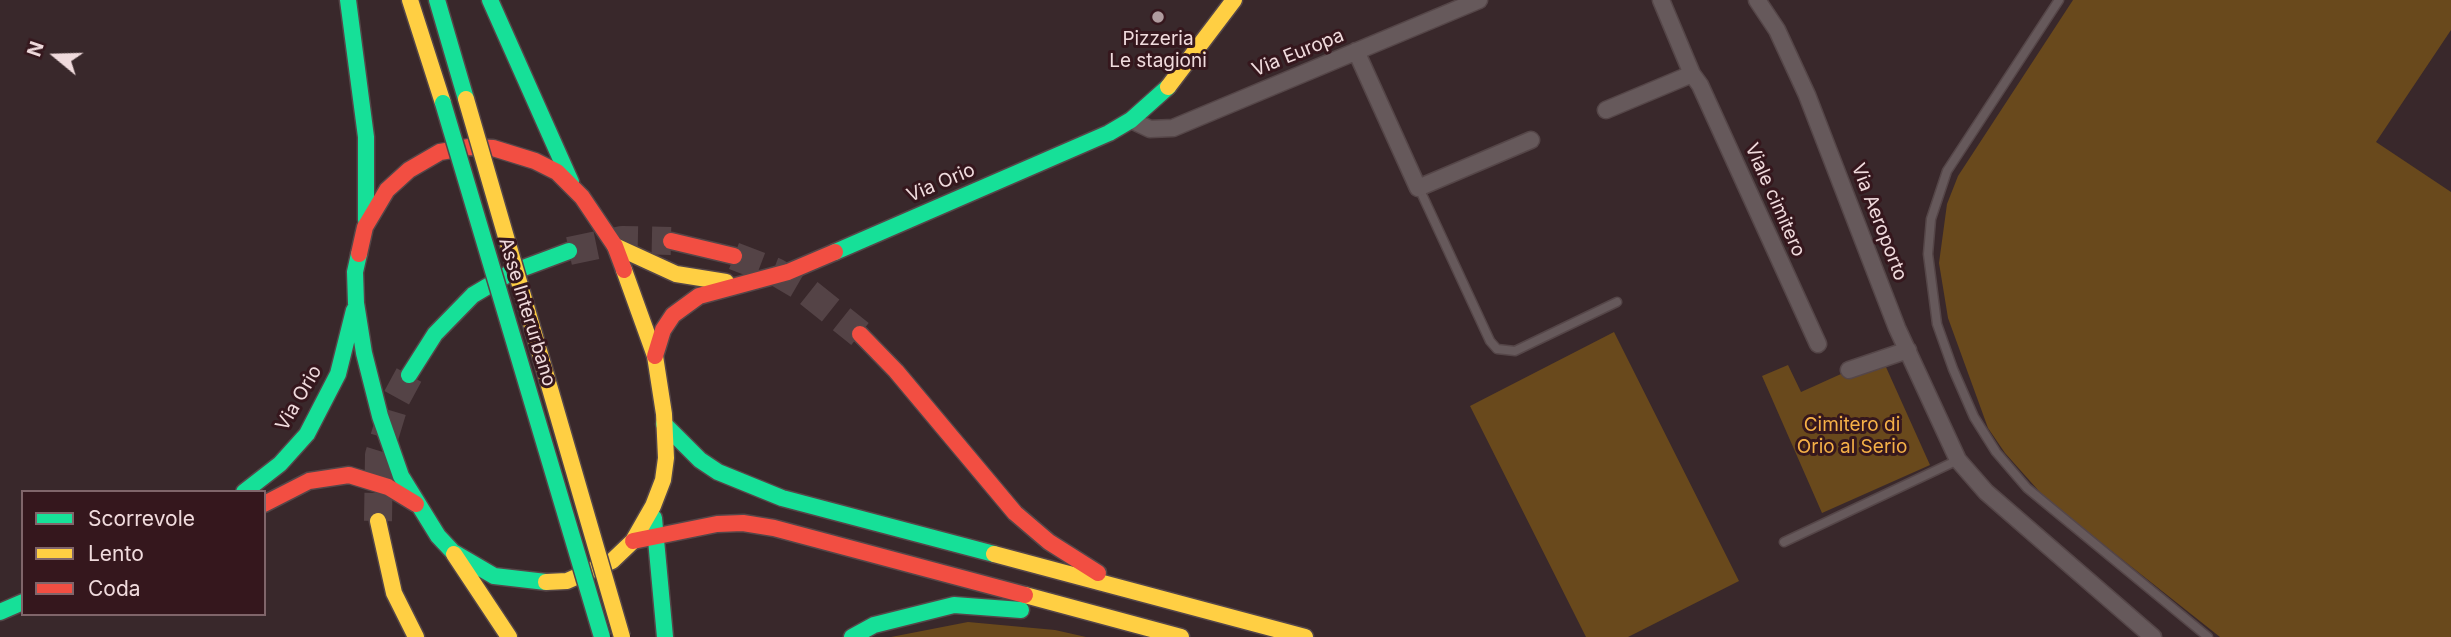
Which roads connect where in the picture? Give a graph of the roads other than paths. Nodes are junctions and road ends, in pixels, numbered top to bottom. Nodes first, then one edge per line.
1 (348, 0) edge
2 (410, 0) edge
3 (437, 0) edge
4 (489, 0) edge
5 (1234, 0) edge
6 (1479, 0) edge
7 (1661, 0) edge
8 (1757, 0) edge
9 (2059, 0) edge
10 (1356, 51) junction
11 (1692, 74) junction
12 (1606, 110) dead end
13 (1132, 120) junction
14 (1531, 140) dead end
15 (1419, 188) junction
16 (576, 190) junction
17 (365, 226) junction
18 (671, 241) tunnel mouth
19 (615, 246) junction
20 (569, 251) tunnel mouth
21 (734, 256) tunnel mouth
22 (764, 279) junction
23 (1617, 302) dead end
24 (356, 303) junction
25 (860, 334) tunnel mouth
26 (1818, 344) dead end
27 (1908, 351) junction
28 (655, 356) junction
29 (1849, 370) dead end
30 (409, 375) tunnel mouth
31 (664, 424) junction
32 (1958, 460) junction
33 (247, 490) edge
34 (266, 503) edge
35 (416, 504) junction
36 (653, 506) junction
37 (378, 521) tunnel mouth
38 (655, 536) junction
39 (633, 541) junction
40 (1784, 542) dead end
41 (453, 552) junction
42 (1148, 596) junction
43 (21, 604) edge
44 (0, 612) edge
45 (415, 637) edge
46 (509, 637) edge
47 (601, 637) edge
48 (622, 637) edge
49 (665, 637) edge
50 (852, 637) edge
51 (1131, 637) edge
52 (1181, 637) edge
53 (1305, 637) edge
54 (2152, 637) edge
55 (2208, 637) edge

1 - 17 main road
2 - 47 main road, Asse Interurbano, bridge
3 - 48 main road, Asse Interurbano, bridge
4 - 16 main road
5 - 13 main road, Via Orio
6 - 10 street, Via Europa
7 - 11 street, Viale cimitero
8 - 27 street, Via Aeroporto
9 - 55 lane
10 - 13 street, Via Europa
10 - 15 street
11 - 12 street
11 - 26 street, Viale cimitero
13 - 22 main road, Via Orio
14 - 15 street
15 - 23 lane
16 - 17 main road
16 - 19 main road
17 - 24 main road
18 - 21 main road
19 - 22 main road, Via Orio
19 - 28 main road
20 - 30 main road
22 - 28 main road, Via Orio
24 - 33 main road, Via Orio
24 - 35 main road
25 - 42 main road
27 - 29 street
27 - 32 street, Via Aeroporto
28 - 31 main road
31 - 36 main road
31 - 42 main road
32 - 40 lane
32 - 54 street, Via Aeroporto
34 - 35 main road
35 - 41 main road
36 - 38 main road
36 - 39 main road
37 - 45 main road
38 - 39 main road
38 - 49 main road
38 - 52 main road
39 - 41 main road
41 - 46 main road
42 - 53 main road
43 - 44 main road
50 - 51 main road

